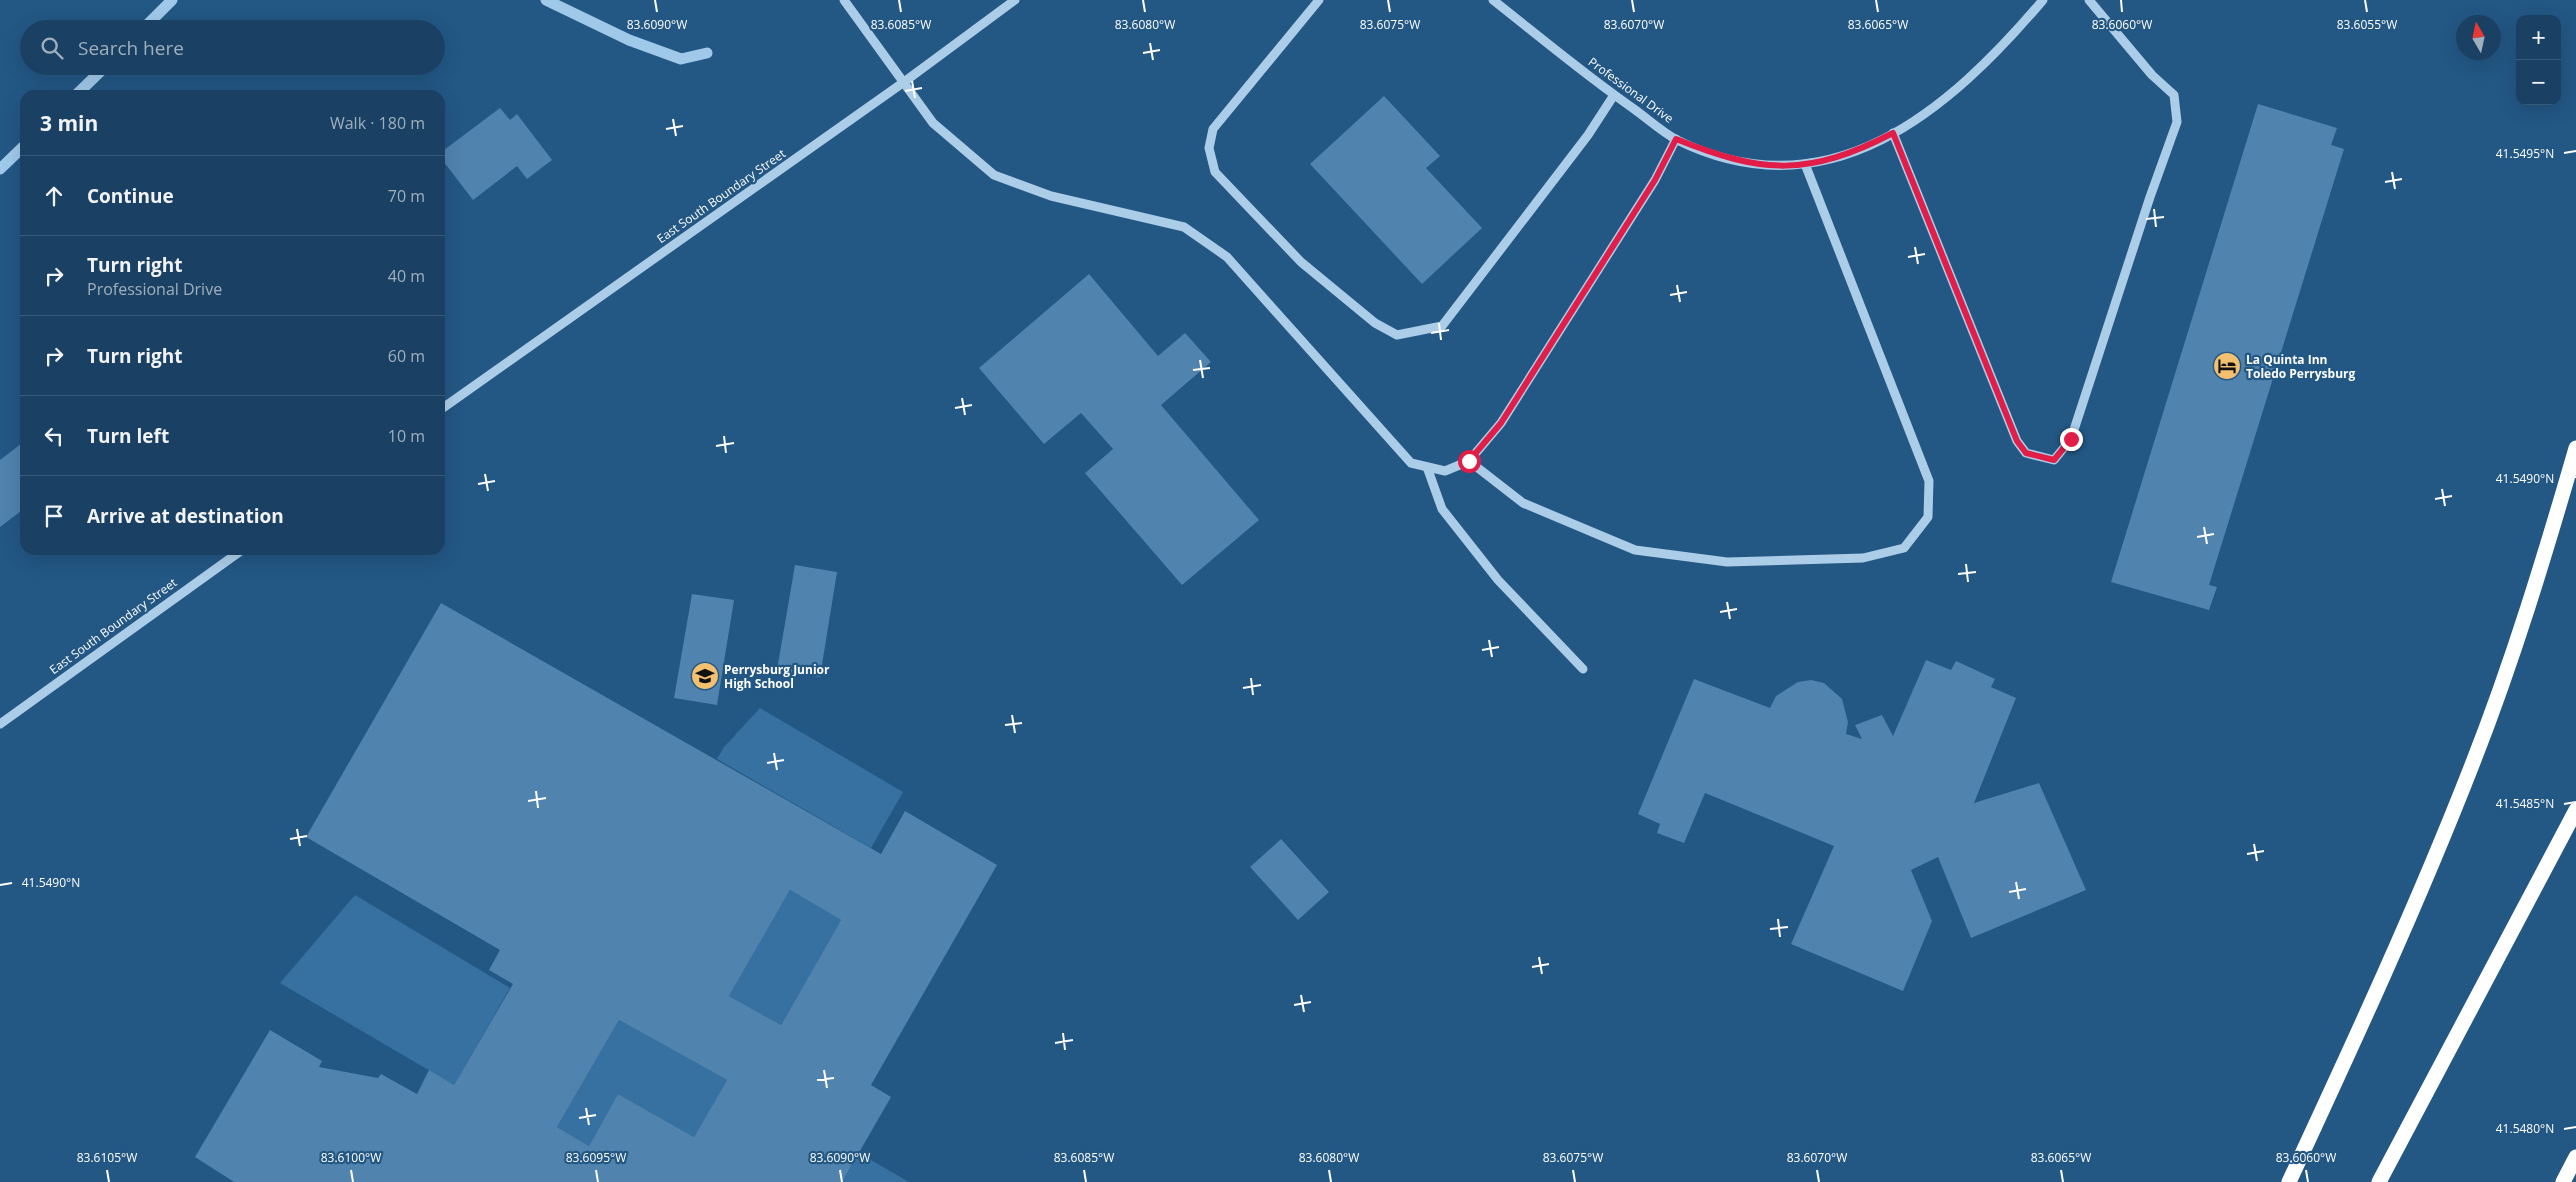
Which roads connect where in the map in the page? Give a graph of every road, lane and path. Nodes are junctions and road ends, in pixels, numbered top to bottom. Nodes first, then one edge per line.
1 (844, 0) edge
2 (1015, 0) edge
3 (1319, 0) edge
4 (1493, 0) edge
5 (2043, 0) edge
6 (2089, 0) edge
7 (904, 82) junction
8 (1614, 95) junction
9 (1893, 133) junction
10 (1676, 139) junction
11 (1805, 164) junction
12 (445, 406) edge
13 (2576, 448) edge
14 (1469, 461) junction
15 (1427, 467) junction
16 (235, 555) edge
17 (1583, 669) dead end
18 (0, 724) edge
19 (2576, 810) edge
20 (2576, 1157) edge
21 (2289, 1182) edge
22 (2379, 1182) edge
23 (2563, 1182) edge

1 - 7 street
2 - 7 street, East South Boundary Street
3 - 8 street
4 - 8 street, Professional Drive
5 - 9 street, Professional Drive
6 - 9 street
7 - 12 street, East South Boundary Street
7 - 15 street
8 - 10 street, Professional Drive
9 - 11 street, Professional Drive
10 - 11 street, Professional Drive
10 - 14 street
11 - 14 street
13 - 21 highway
14 - 15 street
15 - 17 street
16 - 18 street, East South Boundary Street
19 - 22 highway
20 - 23 highway

